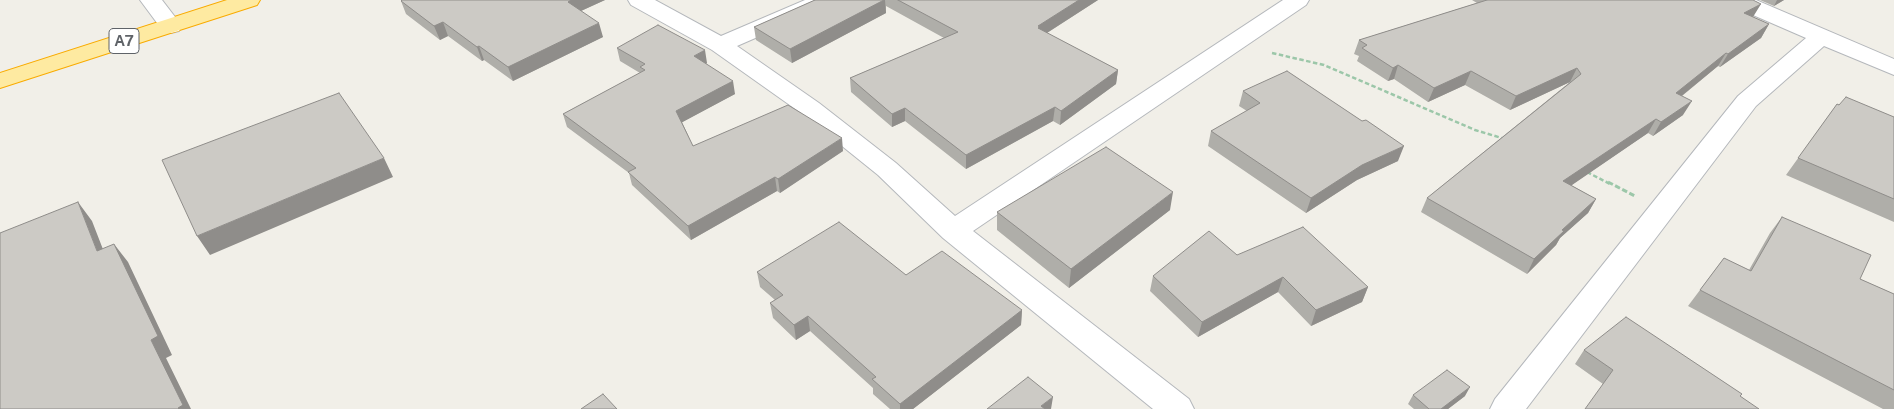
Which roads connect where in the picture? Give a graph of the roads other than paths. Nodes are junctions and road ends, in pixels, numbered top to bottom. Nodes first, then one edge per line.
1 (151, 0) edge
2 (249, 0) edge
3 (639, 0) edge
4 (823, 0) edge
5 (1298, 0) edge
6 (1738, 0) edge
7 (171, 26) junction
8 (1821, 37) junction
9 (720, 45) junction
10 (1894, 68) edge
11 (0, 81) edge
12 (953, 231) junction
13 (1178, 409) edge
14 (1507, 409) edge

1 - 7 street
2 - 7 highway, A7
3 - 9 street
4 - 9 street
5 - 12 street
6 - 8 street
7 - 11 highway, A7
8 - 10 street
8 - 14 street
9 - 12 street
12 - 13 street

